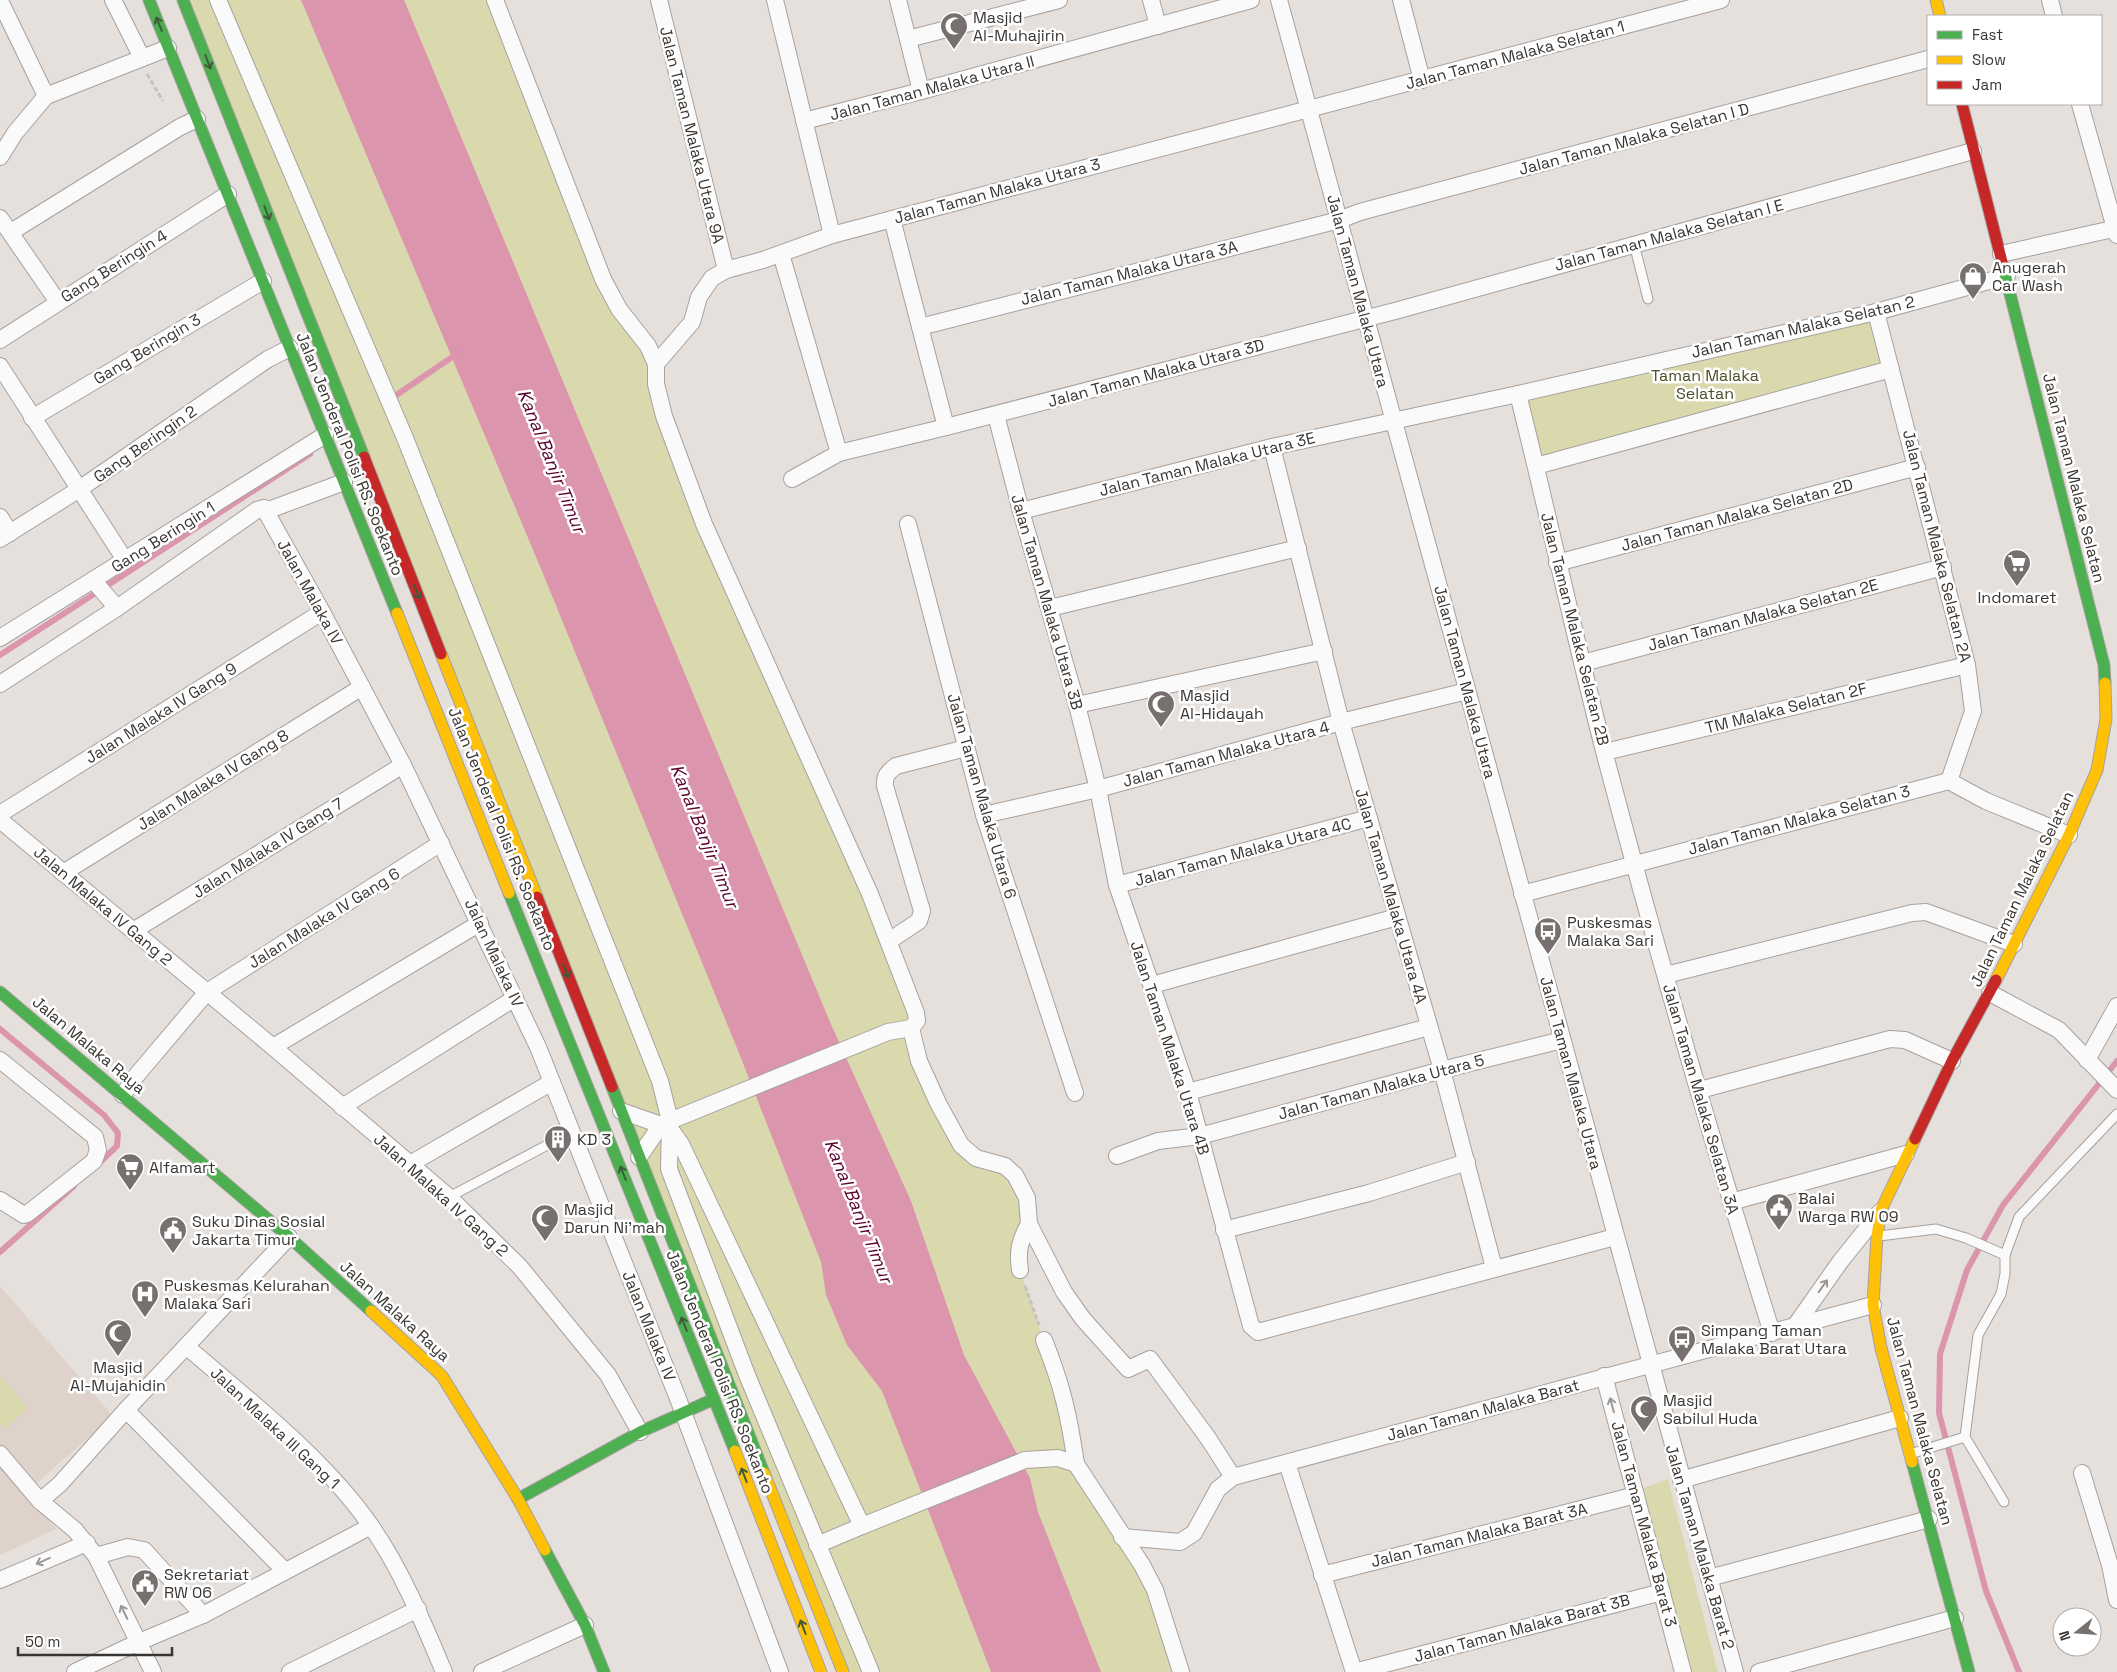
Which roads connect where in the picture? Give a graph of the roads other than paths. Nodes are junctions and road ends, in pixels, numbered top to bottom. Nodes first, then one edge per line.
1 (113, 0) edge
2 (149, 0) edge
3 (184, 0) edge
4 (218, 0) edge
5 (495, 0) edge
6 (659, 0) edge
7 (775, 0) edge
8 (898, 0) edge
9 (1059, 0) edge
10 (1150, 0) edge
11 (1251, 0) edge
12 (1279, 0) edge
13 (1401, 0) edge
14 (1720, 0) edge
15 (1936, 0) edge
16 (2050, 0) edge
17 (0, 1) edge
18 (1940, 15) edge
19 (2054, 15) edge
20 (1158, 26) junction
21 (197, 35) junction
22 (908, 39) junction
23 (168, 48) junction
24 (142, 58) junction
25 (1927, 59) edge
26 (1422, 80) junction
27 (921, 92) junction
28 (46, 96) junction
29 (1962, 105) edge
30 (2080, 105) edge
31 (1308, 107) junction
32 (197, 119) junction
33 (810, 120) junction
34 (1973, 151) junction
35 (0, 157) edge
36 (228, 194) junction
37 (0, 218) edge
38 (892, 219) junction
39 (1339, 220) junction
40 (2116, 231) edge
41 (11, 232) junction
42 (832, 234) junction
43 (1634, 244) junction
44 (781, 254) junction
45 (2001, 254) junction
46 (726, 270) junction
47 (2007, 276) junction
48 (263, 280) junction
49 (1648, 299) dead end
50 (58, 302) junction
51 (1876, 312) junction
52 (1365, 318) junction
53 (920, 327) junction
54 (0, 340) edge
55 (290, 348) junction
56 (656, 364) junction
57 (0, 366) edge
58 (1891, 369) junction
59 (1518, 394) junction
60 (996, 415) junction
61 (32, 418) junction
62 (1394, 420) junction
63 (946, 427) junction
64 (325, 435) junction
65 (1272, 446) junction
66 (839, 454) junction
67 (1536, 466) junction
68 (1917, 467) junction
69 (792, 479) dead end
70 (344, 482) junction
71 (78, 490) junction
72 (266, 511) junction
73 (1021, 511) junction
74 (0, 518) edge
75 (908, 524) dead end
76 (5, 536) edge
77 (1298, 548) junction
78 (126, 560) junction
79 (1558, 563) junction
80 (1943, 567) junction
81 (96, 582) junction
82 (116, 606) junction
83 (1050, 608) junction
84 (322, 612) junction
85 (0, 638) edge
86 (1324, 651) junction
87 (1583, 663) junction
88 (2111, 663) edge
89 (1967, 665) junction
90 (0, 684) edge
91 (362, 687) junction
92 (1467, 690) junction
93 (1077, 705) junction
94 (1341, 722) junction
95 (966, 748) junction
96 (1605, 752) junction
97 (403, 764) junction
98 (1949, 780) junction
99 (1098, 789) junction
100 (0, 814) edge
101 (984, 816) junction
102 (1369, 818) junction
103 (0, 820) edge
104 (2069, 835) junction
105 (441, 843) junction
106 (1634, 863) junction
107 (63, 873) junction
108 (1117, 885) junction
109 (1522, 894) junction
110 (1397, 917) junction
111 (480, 923) junction
112 (133, 931) junction
113 (889, 941) junction
114 (2014, 944) junction
115 (1666, 975) junction
116 (1152, 985) junction
117 (0, 992) edge
118 (207, 992) junction
119 (1990, 993) junction
120 (515, 998) junction
121 (2117, 1006) edge
122 (1429, 1027) junction
123 (911, 1028) junction
124 (1562, 1040) junction
125 (273, 1047) junction
126 (0, 1060) edge
127 (1952, 1061) junction
128 (2090, 1064) junction
129 (1442, 1070) junction
130 (552, 1082) junction
131 (1700, 1090) junction
132 (2117, 1090) edge
133 (1188, 1092) junction
134 (1075, 1093) dead end
135 (123, 1095) junction
136 (342, 1107) junction
137 (621, 1111) junction
138 (2117, 1114) edge
139 (666, 1124) junction
140 (572, 1132) junction
141 (1200, 1136) junction
142 (1906, 1154) junction
143 (1117, 1156) dead end
144 (639, 1157) junction
145 (1467, 1162) junction
146 (410, 1164) junction
147 (449, 1197) junction
148 (1731, 1202) junction
149 (3, 1206) edge
150 (1881, 1210) junction
151 (1029, 1224) junction
152 (1224, 1230) junction
153 (1877, 1236) junction
154 (1615, 1237) junction
155 (289, 1238) junction
156 (2005, 1255) junction
157 (1494, 1268) junction
158 (1020, 1270) road end
159 (1873, 1305) junction
160 (1795, 1326) junction
161 (1772, 1333) junction
162 (1044, 1340) road end
163 (186, 1346) junction
164 (1650, 1365) junction
165 (1604, 1376) junction
166 (714, 1399) junction
167 (126, 1410) junction
168 (683, 1412) junction
169 (1900, 1418) junction
170 (640, 1432) junction
171 (1965, 1437) junction
172 (0, 1454) edge
173 (1910, 1454) junction
174 (1287, 1463) junction
175 (1076, 1464) junction
176 (2082, 1473) dead end
177 (1233, 1477) junction
178 (1681, 1480) junction
179 (1636, 1495) junction
180 (518, 1498) junction
181 (40, 1500) junction
182 (2004, 1502) dead end
183 (1929, 1519) junction
184 (371, 1526) junction
185 (862, 1526) junction
186 (1122, 1537) junction
187 (86, 1542) junction
188 (817, 1545) junction
189 (2111, 1548) edge
190 (96, 1556) junction
191 (284, 1571) junction
192 (1322, 1575) junction
193 (1708, 1578) junction
194 (0, 1580) edge
195 (1662, 1592) junction
196 (2117, 1600) edge
197 (418, 1609) junction
198 (203, 1616) junction
199 (1955, 1618) junction
200 (585, 1625) junction
201 (139, 1642) junction
202 (75, 1672) edge
203 (153, 1672) edge
204 (290, 1672) edge
205 (444, 1672) edge
206 (482, 1672) edge
207 (604, 1672) edge
208 (780, 1672) edge
209 (821, 1672) edge
210 (843, 1672) edge
211 (871, 1672) edge
212 (1181, 1672) edge
213 (1354, 1672) edge
214 (1683, 1672) edge
215 (1735, 1672) edge
216 (1759, 1672) edge
217 (1969, 1672) edge

1 - 24 street
23 -> 2 main road, Jalan Jenderal Polisi RS. Soekanto
3 - 21 main road, Jalan Jenderal Polisi RS. Soekanto
4 - 139 street
5 - 56 street
6 - 46 street, Jalan Taman Malaka Utara 9A
7 - 33 street
8 - 22 street
9 - 22 street
10 - 20 street
11 - 20 street, Jalan Taman Malaka Utara II
12 - 31 street, Jalan Taman Malaka Utara
13 - 26 street
14 - 26 street, Jalan Taman Malaka Selatan 1
15 - 18 main road
16 - 19 street
17 - 28 street
20 - 27 street, Jalan Taman Malaka Utara II
21 - 23 main road
21 -> 137 main road, Jalan Jenderal Polisi RS. Soekanto
22 - 27 street
23 - 24 street
23 - 32 main road, Jalan Jenderal Polisi RS. Soekanto
24 - 28 street
25 - 39 street, Jalan Taman Malaka Selatan I D
26 - 31 street, Jalan Taman Malaka Selatan 1
27 - 33 street, Jalan Taman Malaka Utara II
28 - 35 street
29 - 34 main road, Jalan Taman Malaka Selatan
30 - 40 street
31 - 38 street, Jalan Taman Malaka Utara 3
31 - 39 street, Jalan Taman Malaka Utara
32 - 36 main road, Jalan Jenderal Polisi RS. Soekanto
32 - 41 street
33 - 42 street
34 - 43 street, Jalan Taman Malaka Selatan I E
34 - 45 main road, Jalan Taman Malaka Selatan
36 - 48 main road, Jalan Jenderal Polisi RS. Soekanto
36 - 50 street, Gang Beringin 4
37 - 41 street
38 - 42 street, Jalan Taman Malaka Utara 3
38 - 53 street
39 - 52 street, Jalan Taman Malaka Utara
39 - 53 street, Jalan Taman Malaka Utara 3A
40 - 45 street
41 - 50 street
42 - 44 street, Jalan Taman Malaka Utara 3
43 - 49 lane
43 - 52 street, Jalan Taman Malaka Selatan I E
44 - 46 street, Jalan Taman Malaka Utara 3
44 - 66 street
45 - 47 main road, Jalan Taman Malaka Selatan
46 - 56 street, Jalan Taman Malaka Utara 3
47 - 51 street, Jalan Taman Malaka Selatan 2
47 - 88 main road, Jalan Taman Malaka Selatan
48 - 55 main road, Jalan Jenderal Polisi RS. Soekanto
48 - 61 street, Gang Beringin 3
50 - 54 street, Gang Beringin 4
51 - 58 street, Jalan Taman Malaka Selatan 2A
51 - 59 street, Jalan Taman Malaka Selatan 2
52 - 60 street, Jalan Taman Malaka Utara 3D
52 - 62 street, Jalan Taman Malaka Utara
53 - 63 street
55 - 64 main road, Jalan Jenderal Polisi RS. Soekanto
55 - 71 street, Gang Beringin 2
56 - 113 street
57 - 61 street
58 - 67 street
58 - 68 street, Jalan Taman Malaka Selatan 2A
59 - 62 street, Jalan Taman Malaka Selatan 2
59 - 67 street, Jalan Taman Malaka Selatan 2B
60 - 63 street, Jalan Taman Malaka Utara 3D
60 - 73 street, Jalan Taman Malaka Utara 3B
61 - 71 street
62 - 65 street, Jalan Taman Malaka Utara 3E
62 - 92 street, Jalan Taman Malaka Utara
63 - 66 street, Jalan Taman Malaka Utara 3D
64 - 70 main road, Jalan Jenderal Polisi RS. Soekanto
64 - 78 street, Gang Beringin 1
65 - 73 street, Jalan Taman Malaka Utara 3E
65 - 77 street
66 - 69 street, Jalan Taman Malaka Utara 3D
67 - 79 street, Jalan Taman Malaka Selatan 2B
68 - 79 street, Jalan Taman Malaka Selatan 2D
68 - 80 street, Jalan Taman Malaka Selatan 2A
70 - 72 street
166 -> 70 main road, Jalan Jenderal Polisi RS. Soekanto
71 - 76 street, Gang Beringin 2
71 - 78 street
72 - 82 street
72 - 84 street, Jalan Malaka IV
73 - 83 street, Jalan Taman Malaka Utara 3B
74 - 76 street
75 - 95 street, Jalan Taman Malaka Utara 6
77 - 83 street
77 - 86 street
78 - 81 street, Gang Beringin 1
79 - 87 street, Jalan Taman Malaka Selatan 2B
80 - 87 street, Jalan Taman Malaka Selatan 2E
80 - 89 street, Jalan Taman Malaka Selatan 2A
81 - 82 street
81 - 85 street, Gang Beringin 1
82 - 90 street
83 - 93 street, Jalan Taman Malaka Utara 3B
84 - 91 street, Jalan Malaka IV
84 - 100 street, Jalan Malaka IV Gang 9
86 - 93 street
86 - 94 street
87 - 96 street, Jalan Taman Malaka Selatan 2B
88 - 104 main road, Jalan Taman Malaka Selatan
89 - 96 street, TM Malaka Selatan 2F
89 - 98 street, Jalan Taman Malaka Selatan 2A
91 - 97 street, Jalan Malaka IV
91 - 107 street, Jalan Malaka IV Gang 8
92 - 94 street, Jalan Taman Malaka Utara 4
92 - 109 street, Jalan Taman Malaka Utara
93 - 99 street, Jalan Taman Malaka Utara 3B
94 - 99 street, Jalan Taman Malaka Utara 4
94 - 102 street, Jalan Taman Malaka Utara 4A
95 - 101 street, Jalan Taman Malaka Utara 6
95 - 113 street
96 - 106 street, Jalan Taman Malaka Selatan 2B
97 - 105 street, Jalan Malaka IV
97 - 112 street, Jalan Malaka IV Gang 7
98 - 104 street
98 - 106 street, Jalan Taman Malaka Selatan 3
99 - 101 street, Jalan Taman Malaka Utara 4
99 - 108 street, Jalan Taman Malaka Utara 4B
101 - 134 street, Jalan Taman Malaka Utara 6
102 - 108 street, Jalan Taman Malaka Utara 4C
102 - 110 street, Jalan Taman Malaka Utara 4A
103 - 107 street, Jalan Malaka IV Gang 2
104 - 114 main road, Jalan Taman Malaka Selatan
105 - 111 street, Jalan Malaka IV
105 - 118 street, Jalan Malaka IV Gang 6
106 - 109 street, Jalan Taman Malaka Selatan 3
106 - 115 street, Jalan Taman Malaka Selatan 3A
107 - 112 street, Jalan Malaka IV Gang 2
108 - 116 street, Jalan Taman Malaka Utara 4B
109 - 124 street, Jalan Taman Malaka Utara
110 - 116 street
110 - 122 street, Jalan Taman Malaka Utara 4A
111 - 120 street, Jalan Malaka IV
111 - 125 street
112 - 118 street, Jalan Malaka IV Gang 2
113 - 123 street
114 - 115 street
114 - 119 main road, Jalan Taman Malaka Selatan
115 - 131 street, Jalan Taman Malaka Selatan 3A
116 - 133 street, Jalan Taman Malaka Utara 4B
117 - 135 main road, Jalan Malaka Raya
118 - 125 street, Jalan Malaka IV Gang 2
118 - 135 street
119 - 127 main road, Jalan Taman Malaka Selatan
119 - 128 street
120 - 130 street, Jalan Malaka IV
120 - 136 street
121 - 128 street
122 - 129 street, Jalan Taman Malaka Utara 4A
122 - 133 street
123 - 139 street
123 - 151 street
124 - 129 street, Jalan Taman Malaka Utara 5
124 - 154 street, Jalan Taman Malaka Utara
125 - 136 street, Jalan Malaka IV Gang 2
126 - 149 street
127 - 131 street
127 - 142 main road, Jalan Taman Malaka Selatan
128 - 132 street
129 - 141 street, Jalan Taman Malaka Utara 5
129 - 145 street, Jalan Taman Malaka Utara 4A
130 - 140 street, Jalan Malaka IV
130 - 146 street
131 - 148 street, Jalan Taman Malaka Selatan 3A
133 - 141 street, Jalan Taman Malaka Utara 4B
135 - 155 main road, Jalan Malaka Raya
136 - 146 street, Jalan Malaka IV Gang 2
137 - 139 street
137 - 144 main road, Jalan Jenderal Polisi RS. Soekanto
138 - 156 lane
139 - 144 street
139 - 185 street
139 - 188 street
140 - 147 lane
140 - 168 street, Jalan Malaka IV
141 - 143 street, Jalan Taman Malaka Utara 5
141 - 152 street, Jalan Taman Malaka Utara 4B
142 - 148 street
142 - 150 main road, Jalan Taman Malaka Selatan
144 - 210 main road, Jalan Jenderal Polisi RS. Soekanto
145 - 152 street
145 - 157 street, Jalan Taman Malaka Utara 4A
146 - 147 street, Jalan Malaka IV Gang 2
147 - 170 street, Jalan Malaka IV Gang 2
148 - 161 street, Jalan Taman Malaka Selatan 3A
150 - 153 main road, Jalan Taman Malaka Selatan
160 -> 150 street
151 - 158 street
151 - 177 street
152 - 157 street, Jalan Taman Malaka Utara 4B
153 - 156 lane
153 - 159 main road, Jalan Taman Malaka Selatan
154 - 157 street
154 - 164 street, Jalan Taman Malaka Utara
155 - 163 street
155 - 180 main road, Jalan Malaka Raya
156 - 171 lane
159 - 160 street, Jalan Taman Malaka Barat
159 - 169 main road, Jalan Taman Malaka Selatan
160 - 161 street, Jalan Taman Malaka Barat
161 - 164 street, Jalan Taman Malaka Barat
162 - 175 street
163 - 167 street
163 - 184 street, Jalan Malaka III Gang 1
164 - 165 street, Jalan Taman Malaka Barat
164 - 178 street, Jalan Taman Malaka Barat 2
165 - 174 street, Jalan Taman Malaka Barat
179 -> 165 street, Jalan Taman Malaka Barat 3
166 - 168 main road
209 -> 166 main road, Jalan Jenderal Polisi RS. Soekanto
167 - 181 street
167 - 191 street
168 - 170 main road
168 - 208 street, Jalan Malaka IV
169 - 173 main road, Jalan Taman Malaka Selatan
169 - 178 street
170 - 180 main road
171 - 173 lane
171 - 182 lane
172 - 181 street
173 - 183 main road, Jalan Taman Malaka Selatan
174 - 177 street, Jalan Taman Malaka Barat
174 - 192 street
175 - 185 street
175 - 186 street
176 - 189 street
177 - 186 street, Jalan Taman Malaka Barat
178 - 193 street, Jalan Taman Malaka Barat 2
179 - 192 street, Jalan Taman Malaka Barat 3A
179 - 195 street, Jalan Taman Malaka Barat 3
180 - 200 main road, Jalan Malaka Raya
181 - 187 street
183 - 193 street
183 - 199 main road, Jalan Taman Malaka Selatan
184 - 191 street
184 - 197 street, Jalan Malaka III Gang 1
185 - 188 street
186 - 212 street
187 - 190 street
187 -> 194 street
188 - 211 street
189 - 196 street
190 - 198 street
201 -> 190 street
191 - 198 street
192 - 213 street
193 - 215 street, Jalan Taman Malaka Barat 2
195 - 213 street, Jalan Taman Malaka Barat 3B
195 - 214 street, Jalan Taman Malaka Barat 3
197 - 204 street
197 - 205 street, Jalan Malaka III Gang 1
198 - 201 street
199 - 216 street
199 - 217 main road, Jalan Taman Malaka Selatan
200 - 206 street
200 - 207 main road, Jalan Malaka Raya
201 - 202 street
201 - 203 street

